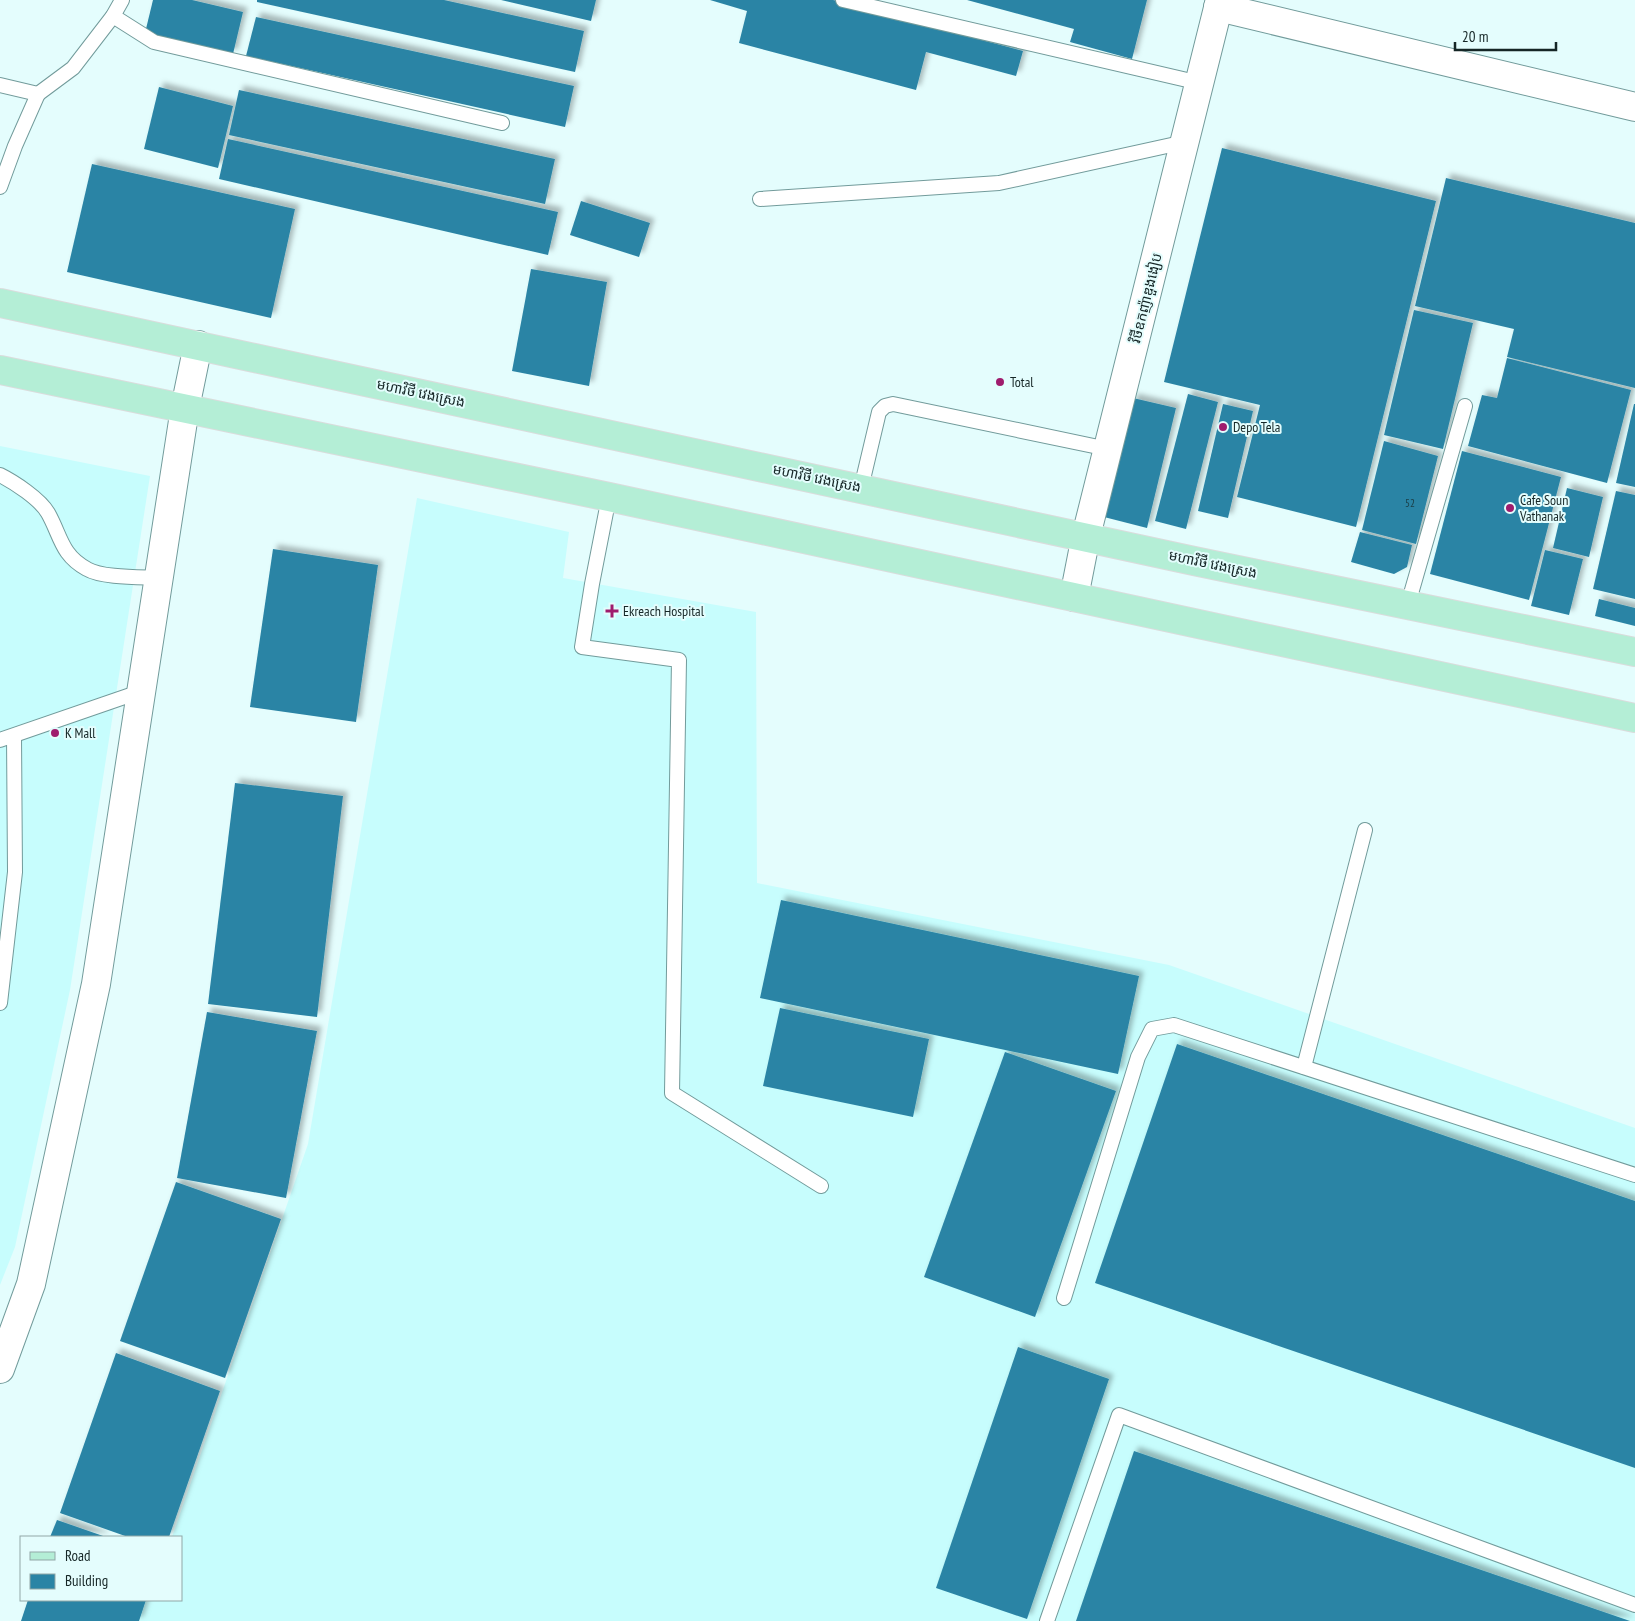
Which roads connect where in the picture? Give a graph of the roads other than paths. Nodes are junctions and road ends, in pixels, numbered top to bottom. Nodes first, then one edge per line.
1 (122, 0) edge
2 (843, 0) edge
3 (1219, 4) edge
4 (114, 16) junction
5 (1200, 84) junction
6 (0, 85) edge
7 (38, 94) junction
8 (1635, 107) edge
9 (502, 122) dead end
10 (1185, 142) junction
11 (0, 187) edge
12 (760, 199) dead end
13 (0, 303) edge
14 (198, 345) junction
15 (0, 370) edge
16 (1465, 406) dead end
17 (185, 408) junction
18 (1108, 450) junction
19 (0, 475) edge
20 (861, 488) junction
21 (608, 497) junction
22 (1086, 536) junction
23 (160, 578) junction
24 (1074, 598) junction
25 (1408, 604) junction
26 (1635, 652) edge
27 (142, 692) junction
28 (1635, 718) edge
29 (14, 736) junction
30 (0, 740) edge
31 (1365, 830) dead end
32 (0, 1003) edge
33 (1304, 1067) junction
34 (1635, 1175) edge
35 (821, 1186) dead end
36 (1064, 1298) dead end
37 (8, 1322) edge
38 (0, 1369) edge
39 (1635, 1605) edge
40 (1046, 1621) edge

1 - 4 lane
2 - 5 lane
3 - 5 street, វិថីឧកញ៉ាឌួងងៀប
3 - 8 street
4 - 7 lane
4 - 9 lane
5 - 10 street, វិថីឧកញ៉ាឌួងងៀប
6 - 7 lane
7 - 11 lane
10 - 12 lane
10 - 18 street, វិថីឧកញ៉ាឌួងងៀប
13 - 14 main road, មហាវិថី វេងស្រេង
14 - 17 street
14 - 20 main road, មហាវិថី វេងស្រេង
15 - 17 main road
16 - 25 lane
17 - 21 main road
17 - 23 street
18 - 20 lane
18 - 22 street, វិថីឧកញ៉ាឌួងងៀប
19 - 23 lane
20 - 22 main road, មហាវិថី វេងស្រេង
21 - 24 main road
21 - 35 lane
22 - 24 street, វិថីឧកញ៉ាឌួងងៀប
22 - 25 main road, មហាវិថី វេងស្រេង
23 - 27 street
24 - 28 main road
25 - 26 main road, មហាវិថី វេងស្រេង
27 - 29 lane
27 - 37 street
29 - 30 lane
29 - 32 lane
31 - 33 lane
33 - 34 lane
33 - 36 lane
37 - 38 street
39 - 40 lane

